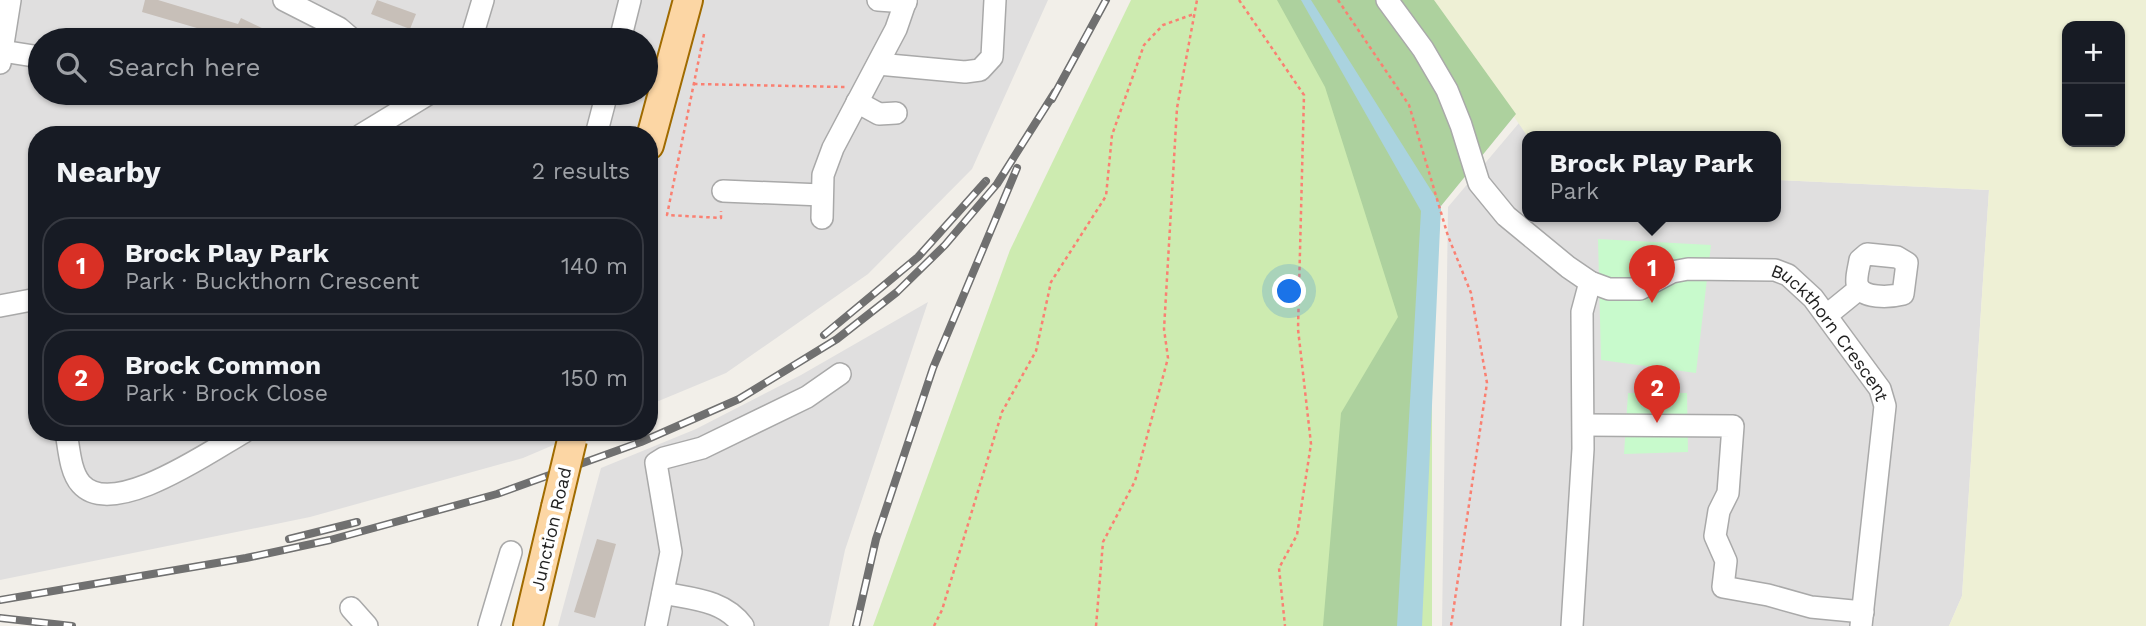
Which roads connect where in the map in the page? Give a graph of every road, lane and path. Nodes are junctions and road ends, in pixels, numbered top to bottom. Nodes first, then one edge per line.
1 (284, 0) edge
2 (483, 0) edge
3 (630, 0) edge
4 (688, 0) edge
5 (878, 0) edge
6 (995, 0) edge
7 (1197, 0) edge
8 (1239, 0) edge
9 (1338, 0) edge
10 (1387, 0) edge
11 (906, 1) edge
12 (6, 6) edge
13 (1194, 15) junction
14 (706, 24) dead end
15 (339, 28) edge
16 (475, 28) edge
17 (623, 28) edge
18 (1, 57) edge
19 (28, 57) edge
20 (878, 64) junction
21 (694, 84) junction
22 (861, 95) junction
23 (395, 105) edge
24 (604, 105) edge
25 (896, 113) dead end
26 (371, 126) edge
27 (598, 126) edge
28 (654, 126) edge
29 (723, 191) joint
30 (822, 195) junction
31 (822, 218) dead end
32 (1590, 282) junction
33 (1859, 289) dead end
34 (28, 301) edge
35 (0, 306) edge
36 (1827, 316) junction
37 (840, 374) dead end
38 (1584, 425) junction
39 (68, 441) edge
40 (228, 441) edge
41 (572, 441) edge
42 (511, 552) dead end
43 (663, 593) junction
44 (351, 608) dead end
45 (1862, 619) edge
46 (367, 626) edge
47 (489, 626) edge
48 (528, 626) edge
49 (656, 626) edge
50 (743, 626) edge
51 (934, 626) edge
52 (1096, 626) edge
53 (1285, 626) edge
54 (1451, 626) edge
55 (1572, 626) edge

1 - 15 street
2 - 16 street
3 - 17 street
4 - 28 main road
5 - 11 street
6 - 20 street
7 - 13 path
8 - 53 path
9 - 54 path
10 - 32 street, Buckthorn Crescent
11 - 20 street
12 - 18 street
13 - 51 path
13 - 52 path
14 - 21 path
18 - 19 street
20 - 22 street
21 - 22 path
21 - 29 path
22 - 25 street
22 - 30 street
23 - 26 street
24 - 27 street
29 - 30 street
30 - 31 street
32 - 36 street, Buckthorn Crescent
32 - 38 street
33 - 36 street
34 - 35 street
36 - 45 street, Buckthorn Crescent
37 - 43 street
38 - 45 street
38 - 55 street
39 - 40 street
41 - 48 main road, Junction Road, bridge
42 - 47 street, Junction Road
43 - 49 street
43 - 50 street
44 - 46 street

